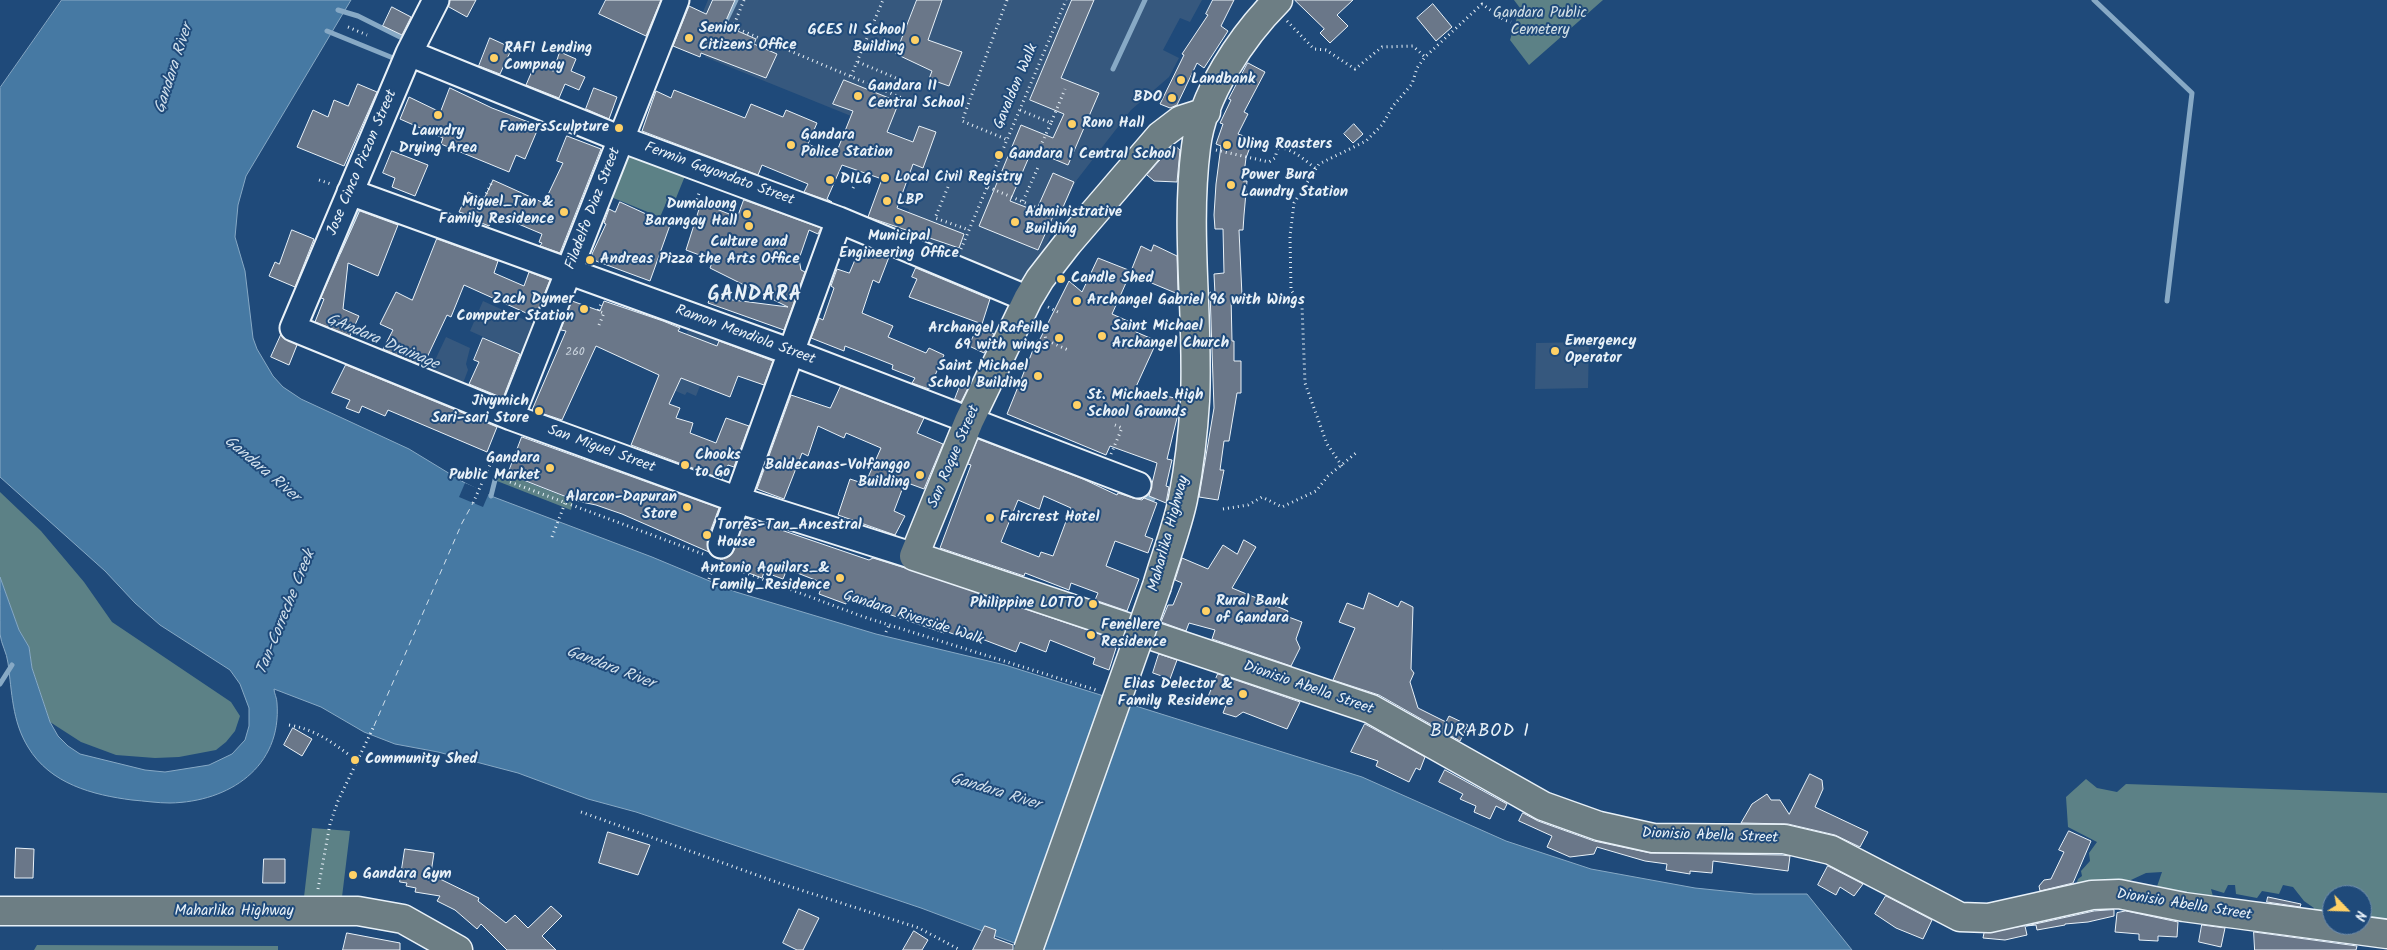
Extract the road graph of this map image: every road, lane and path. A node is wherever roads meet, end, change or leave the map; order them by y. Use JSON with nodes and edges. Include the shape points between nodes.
{"nodes":[{"id":1,"x":436,"y":0,"type":"edge"},
{"id":2,"x":676,"y":0,"type":"edge"},
{"id":3,"x":744,"y":0,"type":"edge"},
{"id":4,"x":883,"y":0,"type":"edge"},
{"id":5,"x":1007,"y":0,"type":"edge"},
{"id":6,"x":1066,"y":0,"type":"edge"},
{"id":7,"x":1269,"y":4,"type":"edge"},
{"id":8,"x":1511,"y":22,"type":"dead end"},
{"id":9,"x":348,"y":27,"type":"dead end"},
{"id":10,"x":367,"y":35,"type":"dead end"},
{"id":11,"x":409,"y":53,"type":"junction"},
{"id":12,"x":1425,"y":57,"type":"junction"},
{"id":13,"x":858,"y":62,"type":"junction"},
{"id":14,"x":851,"y":76,"type":"junction"},
{"id":15,"x":915,"y":86,"type":"dead end"},
{"id":16,"x":1065,"y":89,"type":"dead end"},
{"id":17,"x":902,"y":98,"type":"dead end"},
{"id":18,"x":1020,"y":110,"type":"junction"},
{"id":19,"x":1206,"y":112,"type":"junction"},
{"id":20,"x":1050,"y":123,"type":"junction"},
{"id":21,"x":621,"y":139,"type":"junction"},
{"id":22,"x":1008,"y":140,"type":"junction"},
{"id":23,"x":1196,"y":146,"type":"junction"},
{"id":24,"x":1040,"y":147,"type":"dead end"},
{"id":25,"x":1039,"y":165,"type":"dead end"},
{"id":26,"x":1316,"y":169,"type":"junction"},
{"id":27,"x":860,"y":171,"type":"dead end"},
{"id":28,"x":493,"y":180,"type":"dead end"},
{"id":29,"x":701,"y":186,"type":"dead end"},
{"id":30,"x":948,"y":187,"type":"dead end"},
{"id":31,"x":988,"y":187,"type":"junction"},
{"id":32,"x":853,"y":188,"type":"dead end"},
{"id":33,"x":350,"y":192,"type":"junction"},
{"id":34,"x":1023,"y":201,"type":"junction"},
{"id":35,"x":694,"y":209,"type":"dead end"},
{"id":36,"x":1054,"y":215,"type":"dead end"},
{"id":37,"x":839,"y":220,"type":"junction"},
{"id":38,"x":969,"y":230,"type":"junction"},
{"id":39,"x":466,"y":234,"type":"junction"},
{"id":40,"x":954,"y":266,"type":"junction"},
{"id":41,"x":569,"y":272,"type":"junction"},
{"id":42,"x":604,"y":297,"type":"dead end"},
{"id":43,"x":1028,"y":299,"type":"junction"},
{"id":44,"x":599,"y":325,"type":"dead end"},
{"id":45,"x":1044,"y":327,"type":"dead end"},
{"id":46,"x":293,"y":328,"type":"joint"},
{"id":47,"x":1068,"y":350,"type":"dead end"},
{"id":48,"x":791,"y":352,"type":"junction"},
{"id":49,"x":511,"y":417,"type":"junction"},
{"id":50,"x":968,"y":421,"type":"junction"},
{"id":51,"x":1115,"y":425,"type":"dead end"},
{"id":52,"x":1356,"y":453,"type":"dead end"},
{"id":53,"x":494,"y":456,"type":"dead end"},
{"id":54,"x":1342,"y":466,"type":"junction"},
{"id":55,"x":1104,"y":473,"type":"junction"},
{"id":56,"x":510,"y":482,"type":"dead end"},
{"id":57,"x":1138,"y":485,"type":"dead end"},
{"id":58,"x":567,"y":498,"type":"dead end"},
{"id":59,"x":738,"y":500,"type":"junction"},
{"id":60,"x":565,"y":502,"type":"junction"},
{"id":61,"x":473,"y":503,"type":"dead end"},
{"id":62,"x":1223,"y":509,"type":"dead end"},
{"id":63,"x":552,"y":537,"type":"dead end"},
{"id":64,"x":716,"y":555,"type":"junction"},
{"id":65,"x":914,"y":556,"type":"junction"},
{"id":66,"x":889,"y":624,"type":"junction"},
{"id":67,"x":886,"y":632,"type":"dead end"},
{"id":68,"x":1096,"y":690,"type":"dead end"},
{"id":69,"x":289,"y":725,"type":"dead end"},
{"id":70,"x":374,"y":726,"type":"dead end"},
{"id":71,"x":348,"y":754,"type":"dead end"},
{"id":72,"x":581,"y":812,"type":"dead end"},
{"id":73,"x":0,"y":911,"type":"edge"},
{"id":74,"x":315,"y":912,"type":"junction"},
{"id":75,"x":2387,"y":934,"type":"edge"},
{"id":76,"x":458,"y":950,"type":"edge"},
{"id":77,"x":960,"y":950,"type":"edge"},
{"id":78,"x":1028,"y":950,"type":"edge"}],
"edges":[{"from":1,"to":11,"type":"street","name":"Jose Cinco Piczon Street"},
{"from":2,"to":21,"type":"street","name":"Filadelfo Diaz Street"},
{"from":3,"to":14,"type":"path","via":[[733,27]]},
{"from":4,"to":13,"type":"path"},
{"from":5,"to":22,"type":"path","via":[[962,121]]},
{"from":6,"to":18,"type":"path","name":"Gavaldon Walk"},
{"from":7,"to":12,"type":"path","via":[[1314,49],[1326,50],[1355,69],[1382,47],[1413,46]]},
{"from":7,"to":19,"type":"main road","name":"Maharlika Highway","via":[[1228,64]]},
{"from":8,"to":12,"type":"path","via":[[1482,4]]},
{"from":9,"to":10,"type":"path"},
{"from":11,"to":21,"type":"street","name":"Fermin Gayondato Street"},
{"from":11,"to":33,"type":"street","name":"Jose Cinco Piczon Street"},
{"from":12,"to":26,"type":"path","via":[[1412,84],[1371,136],[1319,164]]},
{"from":13,"to":14,"type":"path"},
{"from":13,"to":15,"type":"path"},
{"from":14,"to":17,"type":"path"},
{"from":16,"to":20,"type":"path"},
{"from":18,"to":20,"type":"path"},
{"from":18,"to":22,"type":"path","name":"Gavaldon Walk"},
{"from":19,"to":23,"type":"main road","name":"Maharlika Highway"},
{"from":19,"to":43,"type":"main road","name":"San Roque Street","via":[[1181,120],[1160,136],[1068,243]]},
{"from":20,"to":24,"type":"path"},
{"from":21,"to":37,"type":"street","name":"Fermin Gayondato Street"},
{"from":21,"to":41,"type":"street","name":"Filadelfo Diaz Street"},
{"from":22,"to":31,"type":"path","name":"Gavaldon Walk"},
{"from":23,"to":26,"type":"path","via":[[1269,162],[1275,158],[1278,147],[1303,158]]},
{"from":23,"to":78,"type":"main road","name":"Maharlika Highway","bridge":true,"via":[[1191,221],[1196,354],[1190,456],[1182,501],[1157,586]]},
{"from":25,"to":34,"type":"path"},
{"from":26,"to":54,"type":"path","via":[[1294,203],[1290,236],[1291,290],[1302,306],[1305,383],[1327,444]]},
{"from":27,"to":32,"type":"path"},
{"from":28,"to":39,"type":"path"},
{"from":29,"to":35,"type":"path"},
{"from":30,"to":38,"type":"path","via":[[935,218]]},
{"from":31,"to":34,"type":"path"},
{"from":31,"to":38,"type":"path","name":"Gavaldon Walk"},
{"from":33,"to":39,"type":"street","name":"Ramon Mendiola Street"},
{"from":33,"to":46,"type":"street","name":"Jose Cinco Piczon Street"},
{"from":34,"to":36,"type":"path"},
{"from":37,"to":40,"type":"street","name":"Fermin Gayondato Street"},
{"from":37,"to":48,"type":"street"},
{"from":38,"to":40,"type":"path","name":"Gavaldon Walk"},
{"from":39,"to":41,"type":"street","name":"Ramon Mendiola Street"},
{"from":40,"to":43,"type":"street","name":"Fermin Gayondato Street"},
{"from":41,"to":48,"type":"street","name":"Ramon Mendiola Street"},
{"from":41,"to":49,"type":"street","name":"Filadelfo Diaz Street"},
{"from":42,"to":44,"type":"path","via":[[598,311],[604,313]]},
{"from":43,"to":50,"type":"main road","name":"San Roque Street"},
{"from":45,"to":47,"type":"path","via":[[1046,340]]},
{"from":46,"to":49,"type":"street","name":"San Miguel Street"},
{"from":48,"to":50,"type":"street","name":"Ramon Mendiola Street"},
{"from":48,"to":59,"type":"street"},
{"from":49,"to":59,"type":"street","name":"San Miguel Street"},
{"from":50,"to":55,"type":"street","name":"Ramon Mendiola Street"},
{"from":50,"to":65,"type":"main road","name":"San Roque Street"},
{"from":51,"to":55,"type":"path","via":[[1122,428]]},
{"from":52,"to":54,"type":"path"},
{"from":53,"to":61,"type":"path"},
{"from":54,"to":62,"type":"path","via":[[1316,491],[1282,507],[1262,497],[1248,505]]},
{"from":55,"to":57,"type":"street","name":"Ramon Mendiola Street"},
{"from":56,"to":60,"type":"path","name":"Gandara Riverside Walk"},
{"from":58,"to":60,"type":"path"},
{"from":59,"to":64,"type":"street"},
{"from":59,"to":65,"type":"street","name":"San Miguel Street"},
{"from":60,"to":63,"type":"path"},
{"from":60,"to":64,"type":"path","name":"Gandara Riverside Walk"},
{"from":64,"to":66,"type":"path","name":"Gandara Riverside Walk"},
{"from":65,"to":75,"type":"main road","name":"Dionisio Abella Street","via":[[1372,709],[1543,806],[1629,834],[1653,838],[1803,842],[1831,850],[1960,917],[1988,918],[2092,895],[2119,894],[2184,907]]},
{"from":66,"to":67,"type":"path"},
{"from":66,"to":68,"type":"path","name":"Gandara Riverside Walk"},
{"from":69,"to":71,"type":"path","via":[[303,727],[326,738]]},
{"from":70,"to":74,"type":"path","via":[[330,824]]},
{"from":72,"to":77,"type":"path","via":[[919,928]]},
{"from":73,"to":74,"type":"main road","name":"Maharlika Highway"},
{"from":74,"to":76,"type":"main road","name":"Maharlika Highway","via":[[358,911],[403,919]]}]}
